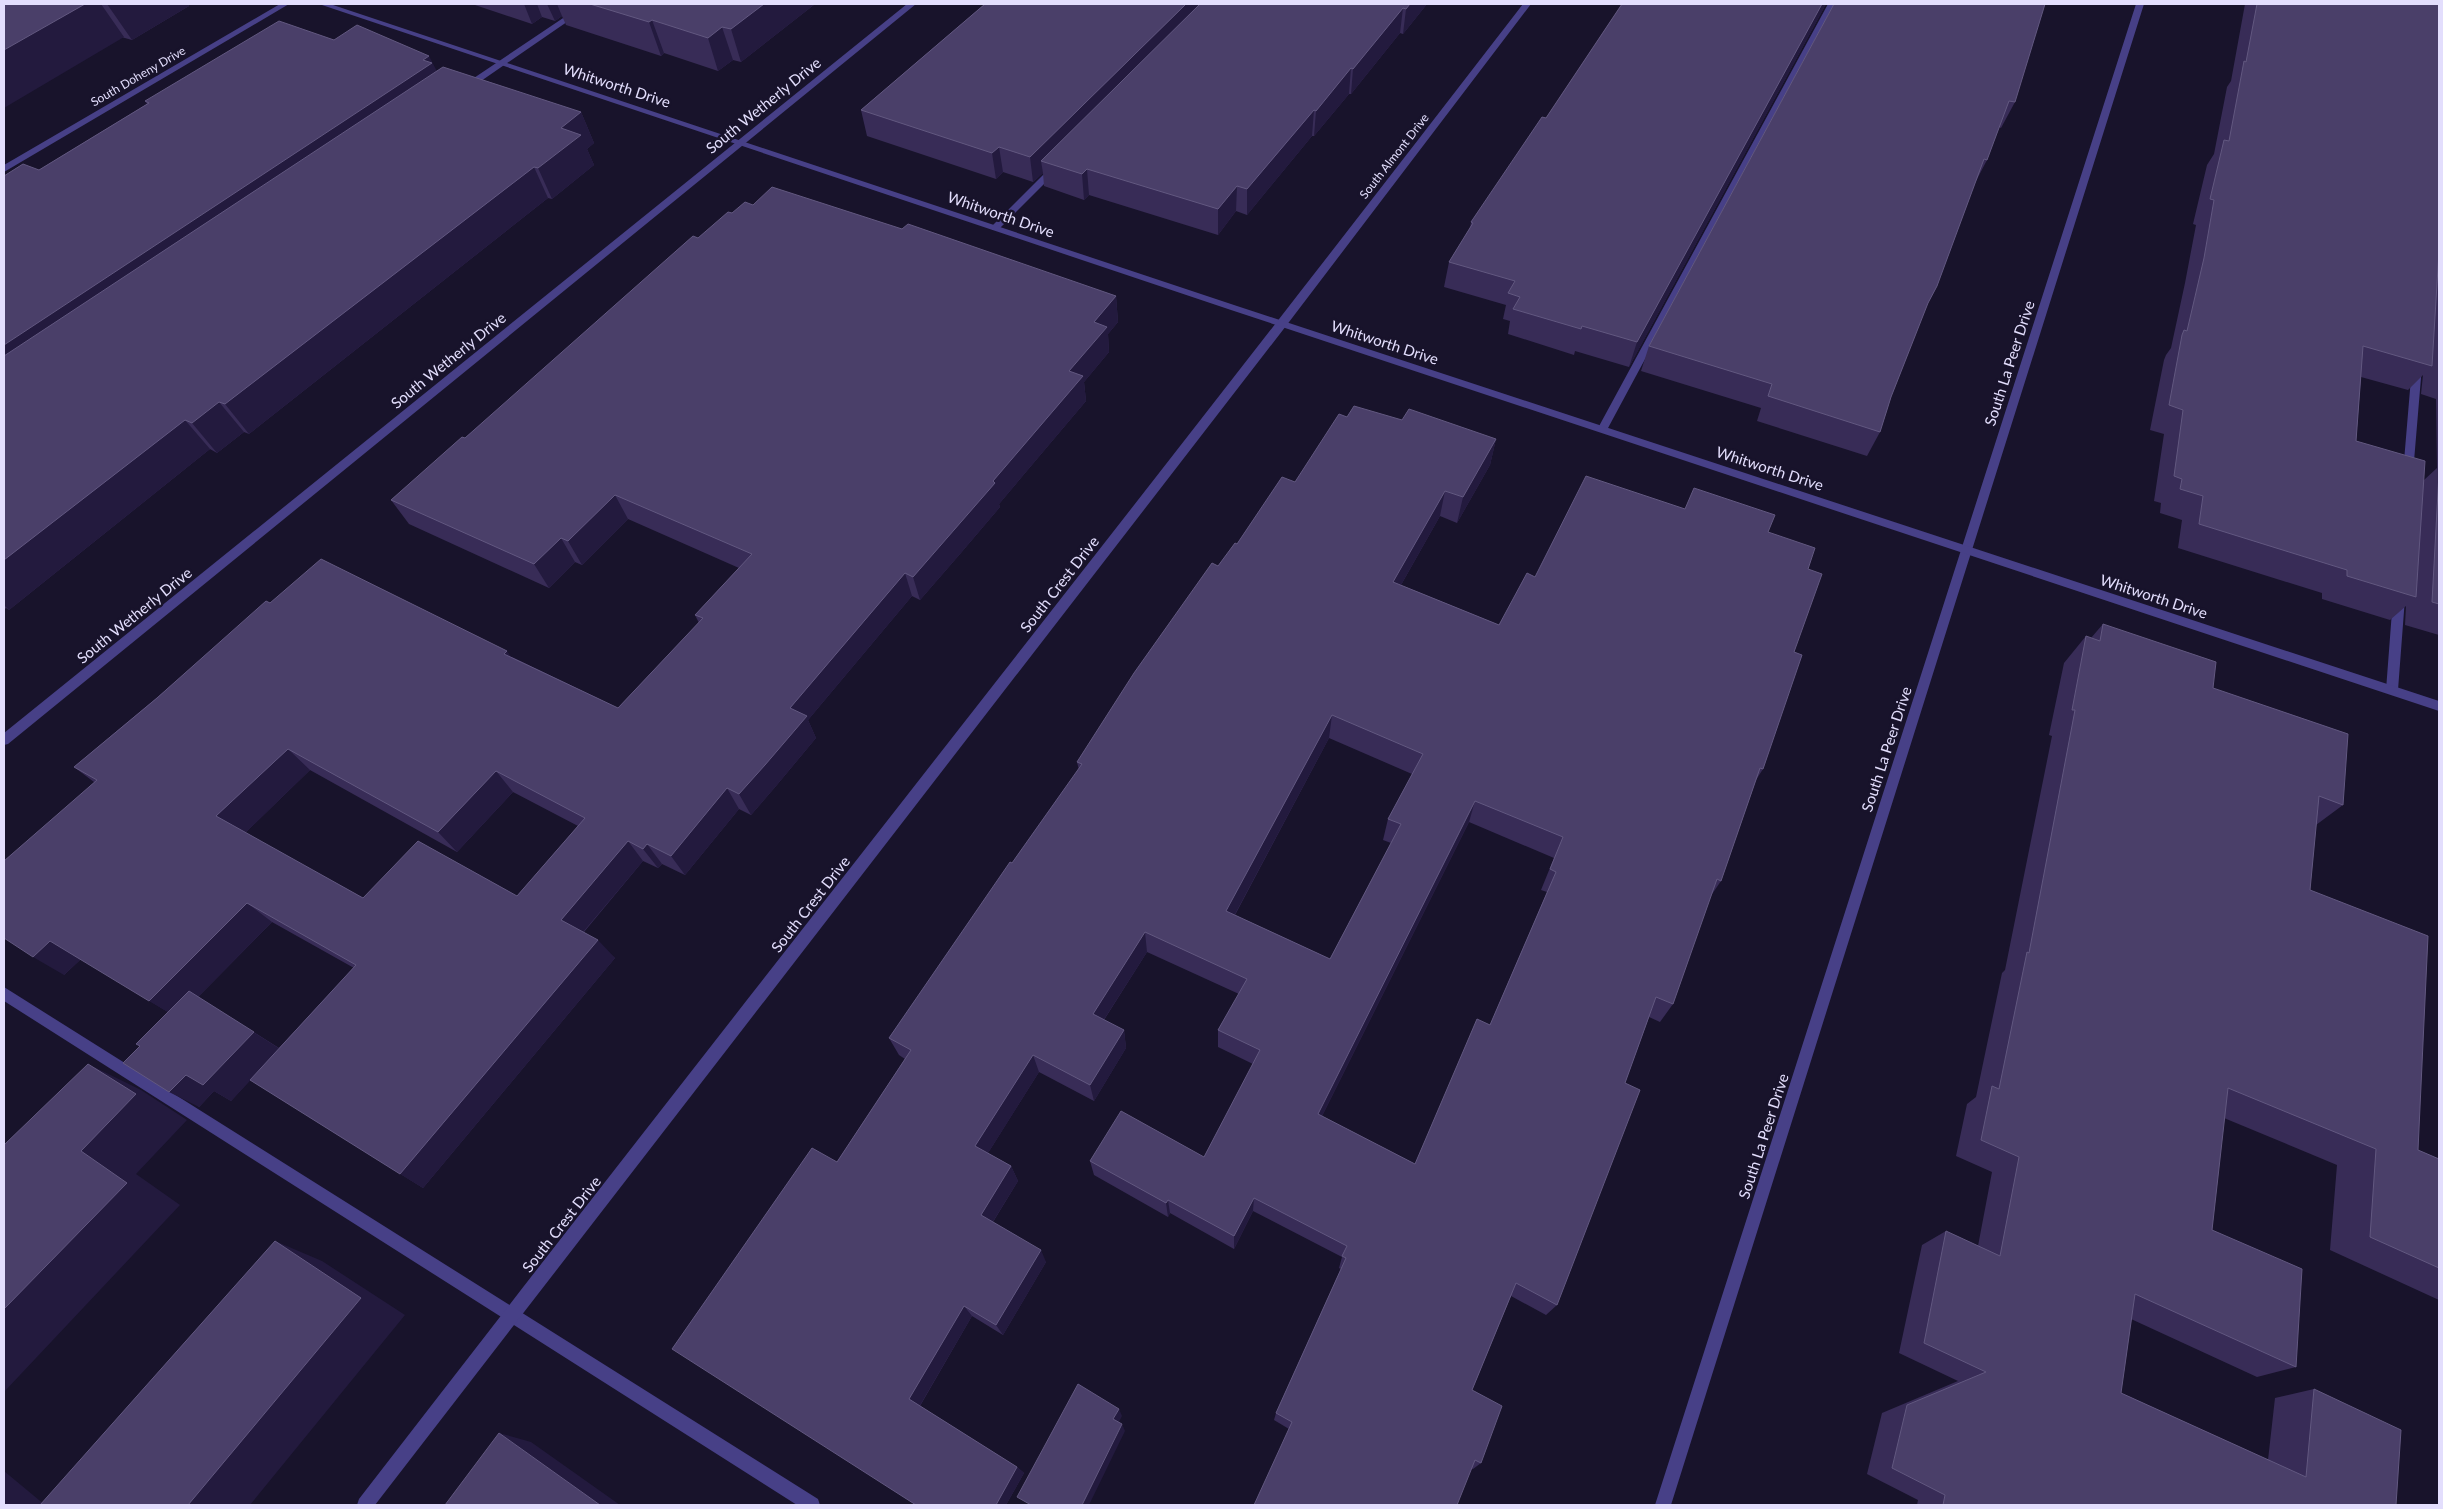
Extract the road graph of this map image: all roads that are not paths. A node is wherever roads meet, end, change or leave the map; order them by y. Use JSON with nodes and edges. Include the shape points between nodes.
{"nodes":[{"id":1,"x":285,"y":4,"type":"edge"},
{"id":2,"x":323,"y":4,"type":"edge"},
{"id":3,"x":589,"y":4,"type":"edge"},
{"id":4,"x":912,"y":4,"type":"edge"},
{"id":5,"x":1528,"y":4,"type":"edge"},
{"id":6,"x":1832,"y":4,"type":"edge"},
{"id":7,"x":2140,"y":4,"type":"edge"},
{"id":8,"x":501,"y":63,"type":"junction"},
{"id":9,"x":455,"y":94,"type":"edge"},
{"id":10,"x":741,"y":142,"type":"junction"},
{"id":11,"x":1062,"y":161,"type":"edge"},
{"id":12,"x":4,"y":169,"type":"edge"},
{"id":13,"x":994,"y":228,"type":"junction"},
{"id":14,"x":1282,"y":324,"type":"junction"},
{"id":15,"x":2418,"y":350,"type":"edge"},
{"id":16,"x":1603,"y":428,"type":"junction"},
{"id":17,"x":2408,"y":479,"type":"edge"},
{"id":18,"x":1966,"y":550,"type":"junction"},
{"id":19,"x":2400,"y":588,"type":"edge"},
{"id":20,"x":2392,"y":690,"type":"junction"},
{"id":21,"x":2439,"y":706,"type":"edge"},
{"id":22,"x":4,"y":740,"type":"edge"},
{"id":23,"x":4,"y":992,"type":"edge"},
{"id":24,"x":511,"y":1315,"type":"junction"},
{"id":25,"x":365,"y":1505,"type":"edge"},
{"id":26,"x":812,"y":1505,"type":"edge"},
{"id":27,"x":1663,"y":1505,"type":"edge"}],
"edges":[{"from":1,"to":12,"type":"street","name":"South Doheny Drive"},
{"from":2,"to":8,"type":"street","name":"Whitworth Drive"},
{"from":3,"to":8,"type":"street"},
{"from":4,"to":10,"type":"street","name":"South Wetherly Drive"},
{"from":5,"to":14,"type":"street","name":"South Almont Drive"},
{"from":6,"to":16,"type":"street"},
{"from":7,"to":18,"type":"street","name":"South La Peer Drive"},
{"from":8,"to":9,"type":"street"},
{"from":8,"to":10,"type":"street","name":"Whitworth Drive"},
{"from":10,"to":13,"type":"street","name":"Whitworth Drive"},
{"from":10,"to":22,"type":"street","name":"South Wetherly Drive"},
{"from":11,"to":13,"type":"street"},
{"from":13,"to":14,"type":"street","name":"Whitworth Drive"},
{"from":14,"to":16,"type":"street","name":"Whitworth Drive"},
{"from":14,"to":24,"type":"street","name":"South Crest Drive"},
{"from":15,"to":17,"type":"street"},
{"from":16,"to":18,"type":"street","name":"Whitworth Drive"},
{"from":18,"to":20,"type":"street","name":"Whitworth Drive"},
{"from":18,"to":27,"type":"street","name":"South La Peer Drive"},
{"from":19,"to":20,"type":"street"},
{"from":20,"to":21,"type":"street","name":"Whitworth Drive"},
{"from":23,"to":24,"type":"street"},
{"from":24,"to":25,"type":"street","name":"South Crest Drive"},
{"from":24,"to":26,"type":"street"}]}
